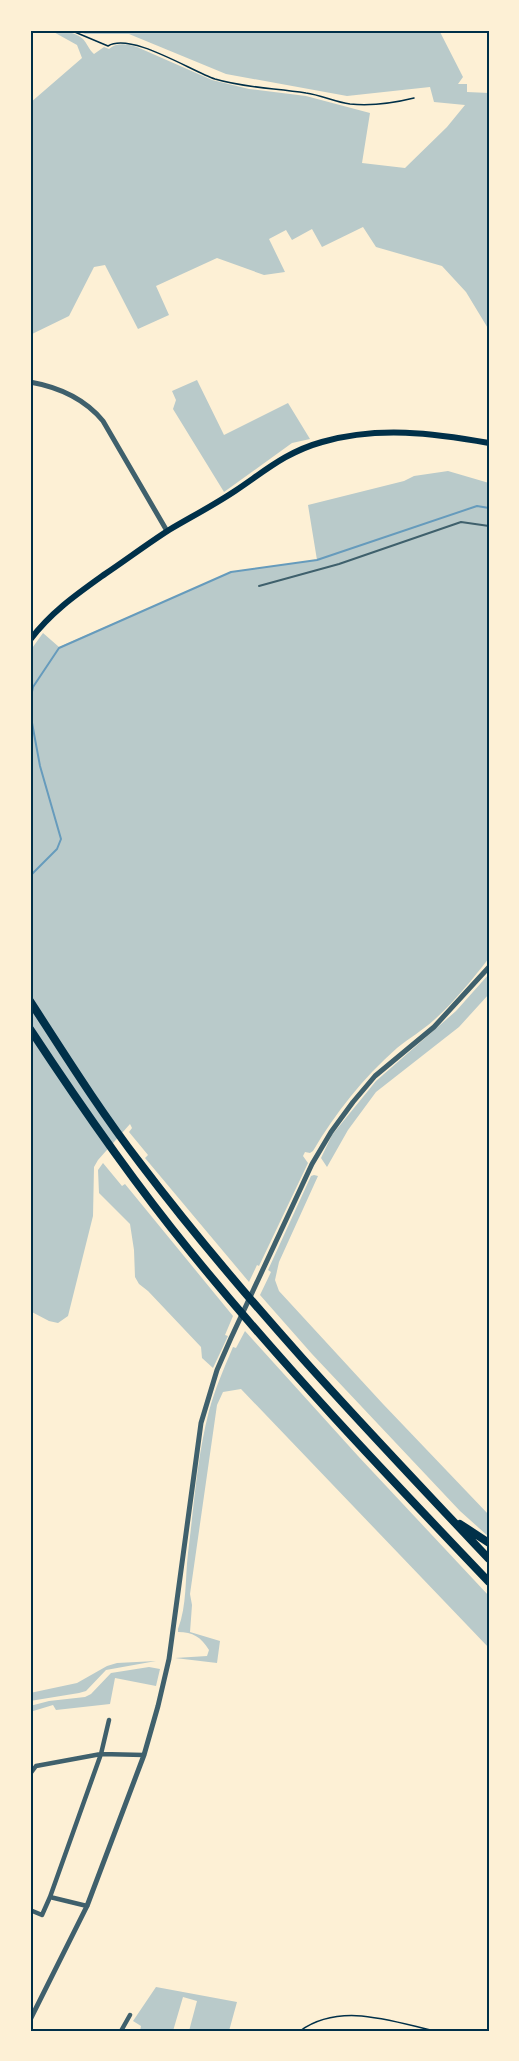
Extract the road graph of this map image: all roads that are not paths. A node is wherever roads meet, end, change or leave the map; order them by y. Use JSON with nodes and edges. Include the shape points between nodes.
{"nodes":[{"id":1,"x":30,"y":382,"type":"edge"},
{"id":2,"x":489,"y":443,"type":"edge"},
{"id":3,"x":489,"y":526,"type":"edge"},
{"id":4,"x":166,"y":531,"type":"junction"},
{"id":5,"x":259,"y":586,"type":"dead end"},
{"id":6,"x":30,"y":640,"type":"edge"},
{"id":7,"x":489,"y":967,"type":"edge"},
{"id":8,"x":30,"y":1001,"type":"edge"},
{"id":9,"x":30,"y":1029,"type":"edge"},
{"id":10,"x":448,"y":1516,"type":"junction"},
{"id":11,"x":489,"y":1543,"type":"edge"},
{"id":12,"x":489,"y":1559,"type":"edge"},
{"id":13,"x":489,"y":1582,"type":"edge"},
{"id":14,"x":110,"y":1720,"type":"dead end"},
{"id":15,"x":101,"y":1754,"type":"junction"},
{"id":16,"x":144,"y":1755,"type":"junction"},
{"id":17,"x":30,"y":1774,"type":"edge"},
{"id":18,"x":50,"y":1897,"type":"junction"},
{"id":19,"x":87,"y":1906,"type":"junction"},
{"id":20,"x":30,"y":1910,"type":"edge"},
{"id":21,"x":130,"y":2015,"type":"dead end"},
{"id":22,"x":30,"y":2020,"type":"edge"},
{"id":23,"x":121,"y":2031,"type":"edge"}],
"edges":[{"from":1,"to":4,"type":"street","via":[[53,387],[95,412]]},
{"from":2,"to":4,"type":"main road","via":[[420,432],[369,433],[324,441],[282,457],[235,491]]},
{"from":3,"to":5,"type":"lane","via":[[461,522],[339,564]]},
{"from":4,"to":6,"type":"main road","via":[[70,599]]},
{"from":7,"to":16,"type":"street","via":[[434,1027],[375,1076],[331,1132],[312,1164],[231,1338],[201,1423],[174,1629]]},
{"from":8,"to":10,"type":"highway","via":[[140,1162],[202,1241],[271,1324]]},
{"from":9,"to":13,"type":"highway","via":[[128,1172],[189,1250],[312,1394]]},
{"from":10,"to":11,"type":"highway"},
{"from":10,"to":12,"type":"highway"},
{"from":14,"to":15,"type":"street"},
{"from":15,"to":16,"type":"street"},
{"from":15,"to":17,"type":"street","via":[[36,1766]]},
{"from":15,"to":18,"type":"street"},
{"from":16,"to":19,"type":"street"},
{"from":18,"to":19,"type":"street"},
{"from":18,"to":20,"type":"street","via":[[42,1915]]},
{"from":19,"to":22,"type":"street"},
{"from":21,"to":23,"type":"street"}]}
